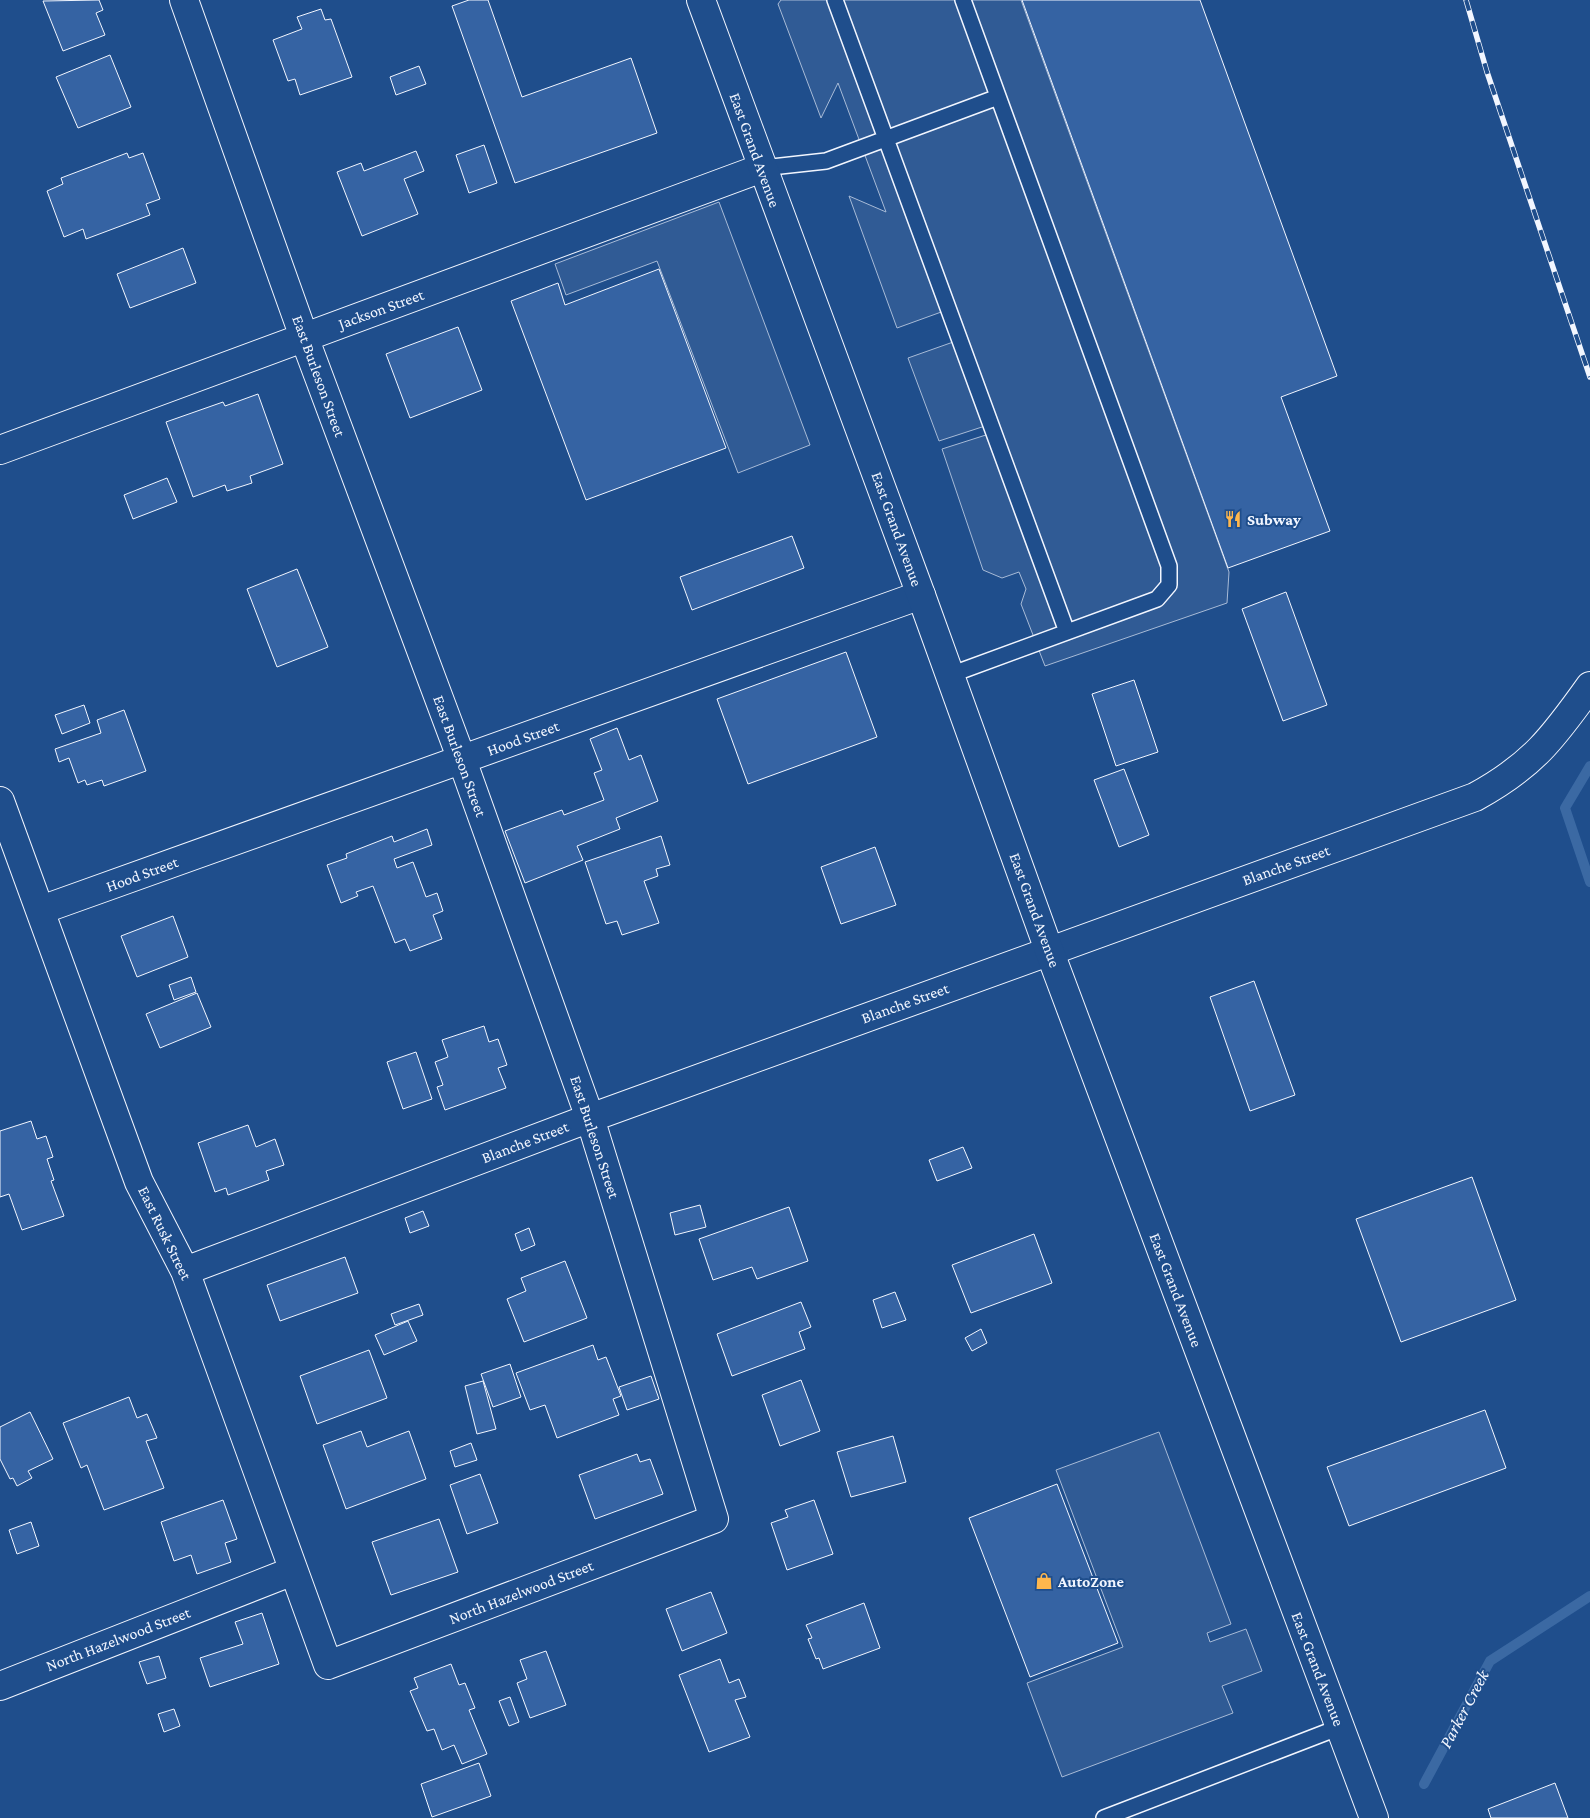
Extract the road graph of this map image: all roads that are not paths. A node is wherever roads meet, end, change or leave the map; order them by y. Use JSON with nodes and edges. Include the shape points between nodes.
{"nodes":[{"id":1,"x":184,"y":0,"type":"edge"},
{"id":2,"x":701,"y":0,"type":"edge"},
{"id":3,"x":835,"y":0,"type":"edge"},
{"id":4,"x":963,"y":0,"type":"edge"},
{"id":5,"x":998,"y":97,"type":"junction"},
{"id":6,"x":886,"y":139,"type":"junction"},
{"id":7,"x":762,"y":168,"type":"junction"},
{"id":8,"x":304,"y":337,"type":"junction"},
{"id":9,"x":0,"y":450,"type":"edge"},
{"id":10,"x":921,"y":595,"type":"junction"},
{"id":11,"x":1067,"y":632,"type":"junction"},
{"id":12,"x":950,"y":675,"type":"junction"},
{"id":13,"x":1590,"y":686,"type":"edge"},
{"id":14,"x":462,"y":760,"type":"junction"},
{"id":15,"x":0,"y":801,"type":"edge"},
{"id":16,"x":41,"y":910,"type":"junction"},
{"id":17,"x":1049,"y":950,"type":"junction"},
{"id":18,"x":590,"y":1118,"type":"junction"},
{"id":19,"x":185,"y":1271,"type":"junction"},
{"id":20,"x":714,"y":1518,"type":"joint"},
{"id":21,"x":293,"y":1571,"type":"junction"},
{"id":22,"x":328,"y":1666,"type":"joint"},
{"id":23,"x":0,"y":1686,"type":"edge"},
{"id":24,"x":1340,"y":1727,"type":"junction"},
{"id":25,"x":1104,"y":1818,"type":"edge"},
{"id":26,"x":1374,"y":1818,"type":"edge"}],
"edges":[{"from":1,"to":8,"type":"main road","name":"East Burleson Street"},
{"from":2,"to":7,"type":"main road","name":"East Grand Avenue"},
{"from":3,"to":6,"type":"lane"},
{"from":4,"to":5,"type":"lane"},
{"from":5,"to":6,"type":"lane"},
{"from":5,"to":11,"type":"lane","via":[[1169,566],[1169,585],[1157,599]]},
{"from":6,"to":7,"type":"lane","via":[[826,161]]},
{"from":6,"to":11,"type":"lane"},
{"from":7,"to":8,"type":"main road","name":"Jackson Street"},
{"from":7,"to":10,"type":"main road","name":"East Grand Avenue"},
{"from":8,"to":9,"type":"main road","name":"Jackson Street"},
{"from":8,"to":14,"type":"main road","name":"East Burleson Street"},
{"from":10,"to":12,"type":"main road","name":"East Grand Avenue"},
{"from":10,"to":14,"type":"main road","name":"Hood Street"},
{"from":11,"to":12,"type":"lane"},
{"from":12,"to":17,"type":"main road","name":"East Grand Avenue"},
{"from":13,"to":17,"type":"main road","name":"Blanche Street","via":[[1554,737],[1504,781],[1475,797]]},
{"from":14,"to":16,"type":"main road","name":"Hood Street"},
{"from":14,"to":18,"type":"main road","name":"East Burleson Street"},
{"from":15,"to":16,"type":"main road","name":"East Rusk Street"},
{"from":16,"to":19,"type":"main road","name":"East Rusk Street","via":[[139,1182]]},
{"from":17,"to":18,"type":"main road","name":"Blanche Street"},
{"from":17,"to":24,"type":"main road","name":"East Grand Avenue"},
{"from":18,"to":19,"type":"main road","name":"Blanche Street"},
{"from":18,"to":20,"type":"main road","name":"East Burleson Street"},
{"from":19,"to":21,"type":"main road","name":"East Rusk Street"},
{"from":20,"to":22,"type":"main road","name":"North Hazelwood Street"},
{"from":21,"to":22,"type":"main road","name":"East Rusk Street"},
{"from":21,"to":23,"type":"main road","name":"North Hazelwood Street"},
{"from":24,"to":25,"type":"lane"},
{"from":24,"to":26,"type":"main road","name":"East Grand Avenue"}]}
